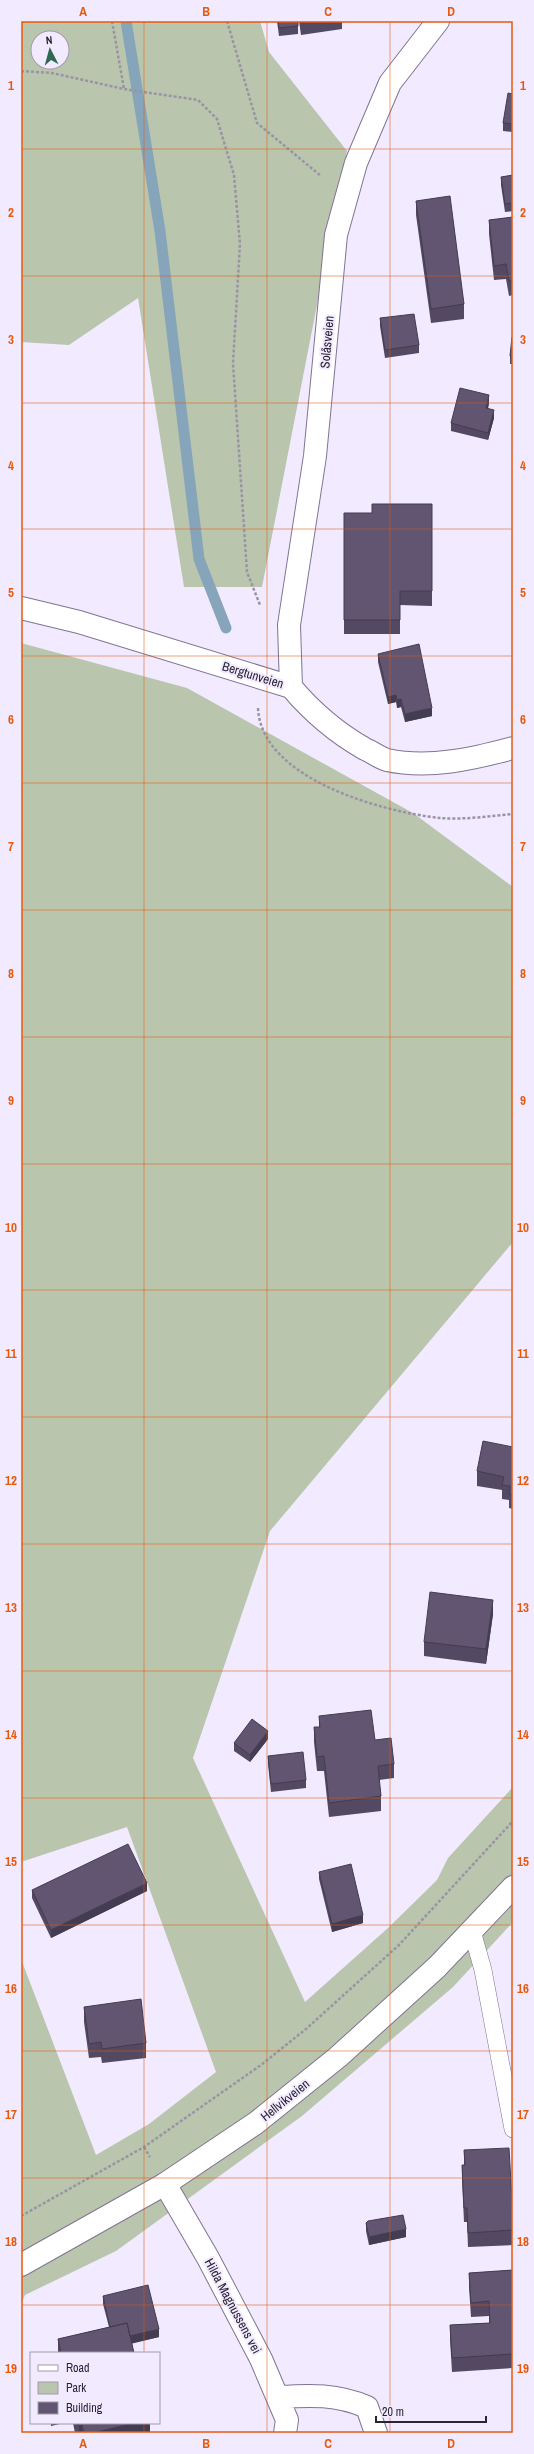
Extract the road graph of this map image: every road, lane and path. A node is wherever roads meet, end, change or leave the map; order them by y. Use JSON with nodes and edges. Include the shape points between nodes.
{"nodes":[{"id":1,"x":112,"y":21,"type":"edge"},
{"id":2,"x":227,"y":21,"type":"edge"},
{"id":3,"x":438,"y":21,"type":"edge"},
{"id":4,"x":21,"y":71,"type":"edge"},
{"id":5,"x":124,"y":89,"type":"junction"},
{"id":6,"x":347,"y":198,"type":"junction"},
{"id":7,"x":21,"y":608,"type":"edge"},
{"id":8,"x":289,"y":625,"type":"junction"},
{"id":9,"x":291,"y":687,"type":"junction"},
{"id":10,"x":513,"y":748,"type":"edge"},
{"id":11,"x":513,"y":1821,"type":"edge"},
{"id":12,"x":513,"y":1887,"type":"edge"},
{"id":13,"x":472,"y":1931,"type":"junction"},
{"id":14,"x":513,"y":2128,"type":"edge"},
{"id":15,"x":165,"y":2184,"type":"junction"},
{"id":16,"x":21,"y":2216,"type":"edge"},
{"id":17,"x":21,"y":2265,"type":"edge"},
{"id":18,"x":279,"y":2397,"type":"junction"},
{"id":19,"x":285,"y":2433,"type":"edge"},
{"id":20,"x":376,"y":2433,"type":"edge"}],
"edges":[{"from":1,"to":5,"type":"path"},
{"from":2,"to":6,"type":"path","via":[[257,123]]},
{"from":3,"to":6,"type":"street","name":"Solåsveien","via":[[390,83],[356,163]]},
{"from":4,"to":5,"type":"path","via":[[52,74]]},
{"from":5,"to":8,"type":"path","via":[[198,100],[217,119],[234,175],[240,244],[233,363],[247,572],[261,610]]},
{"from":6,"to":8,"type":"street","name":"Solåsveien","via":[[336,235],[315,456]]},
{"from":7,"to":9,"type":"street","name":"Bergtunveien","via":[[79,622]]},
{"from":8,"to":9,"type":"street","name":"Solåsveien"},
{"from":9,"to":10,"type":"street","name":"Bergtunveien","via":[[312,712],[342,736],[385,759],[420,764],[454,762]]},
{"from":11,"to":16,"type":"path","via":[[399,1945],[300,2034],[261,2065],[144,2147]]},
{"from":12,"to":13,"type":"street","name":"Hellvikveien"},
{"from":13,"to":14,"type":"lane","via":[[483,1970]]},
{"from":13,"to":15,"type":"street","name":"Hellvikveien","via":[[338,2057],[256,2123]]},
{"from":15,"to":17,"type":"street","name":"Hellvikveien"},
{"from":15,"to":18,"type":"street","name":"Hilda Magnussens vei","via":[[208,2258]]},
{"from":18,"to":19,"type":"street","name":"Hilda Magnussens vei","via":[[287,2420]]},
{"from":18,"to":20,"type":"street","via":[[326,2395],[351,2400],[366,2407]]}]}
